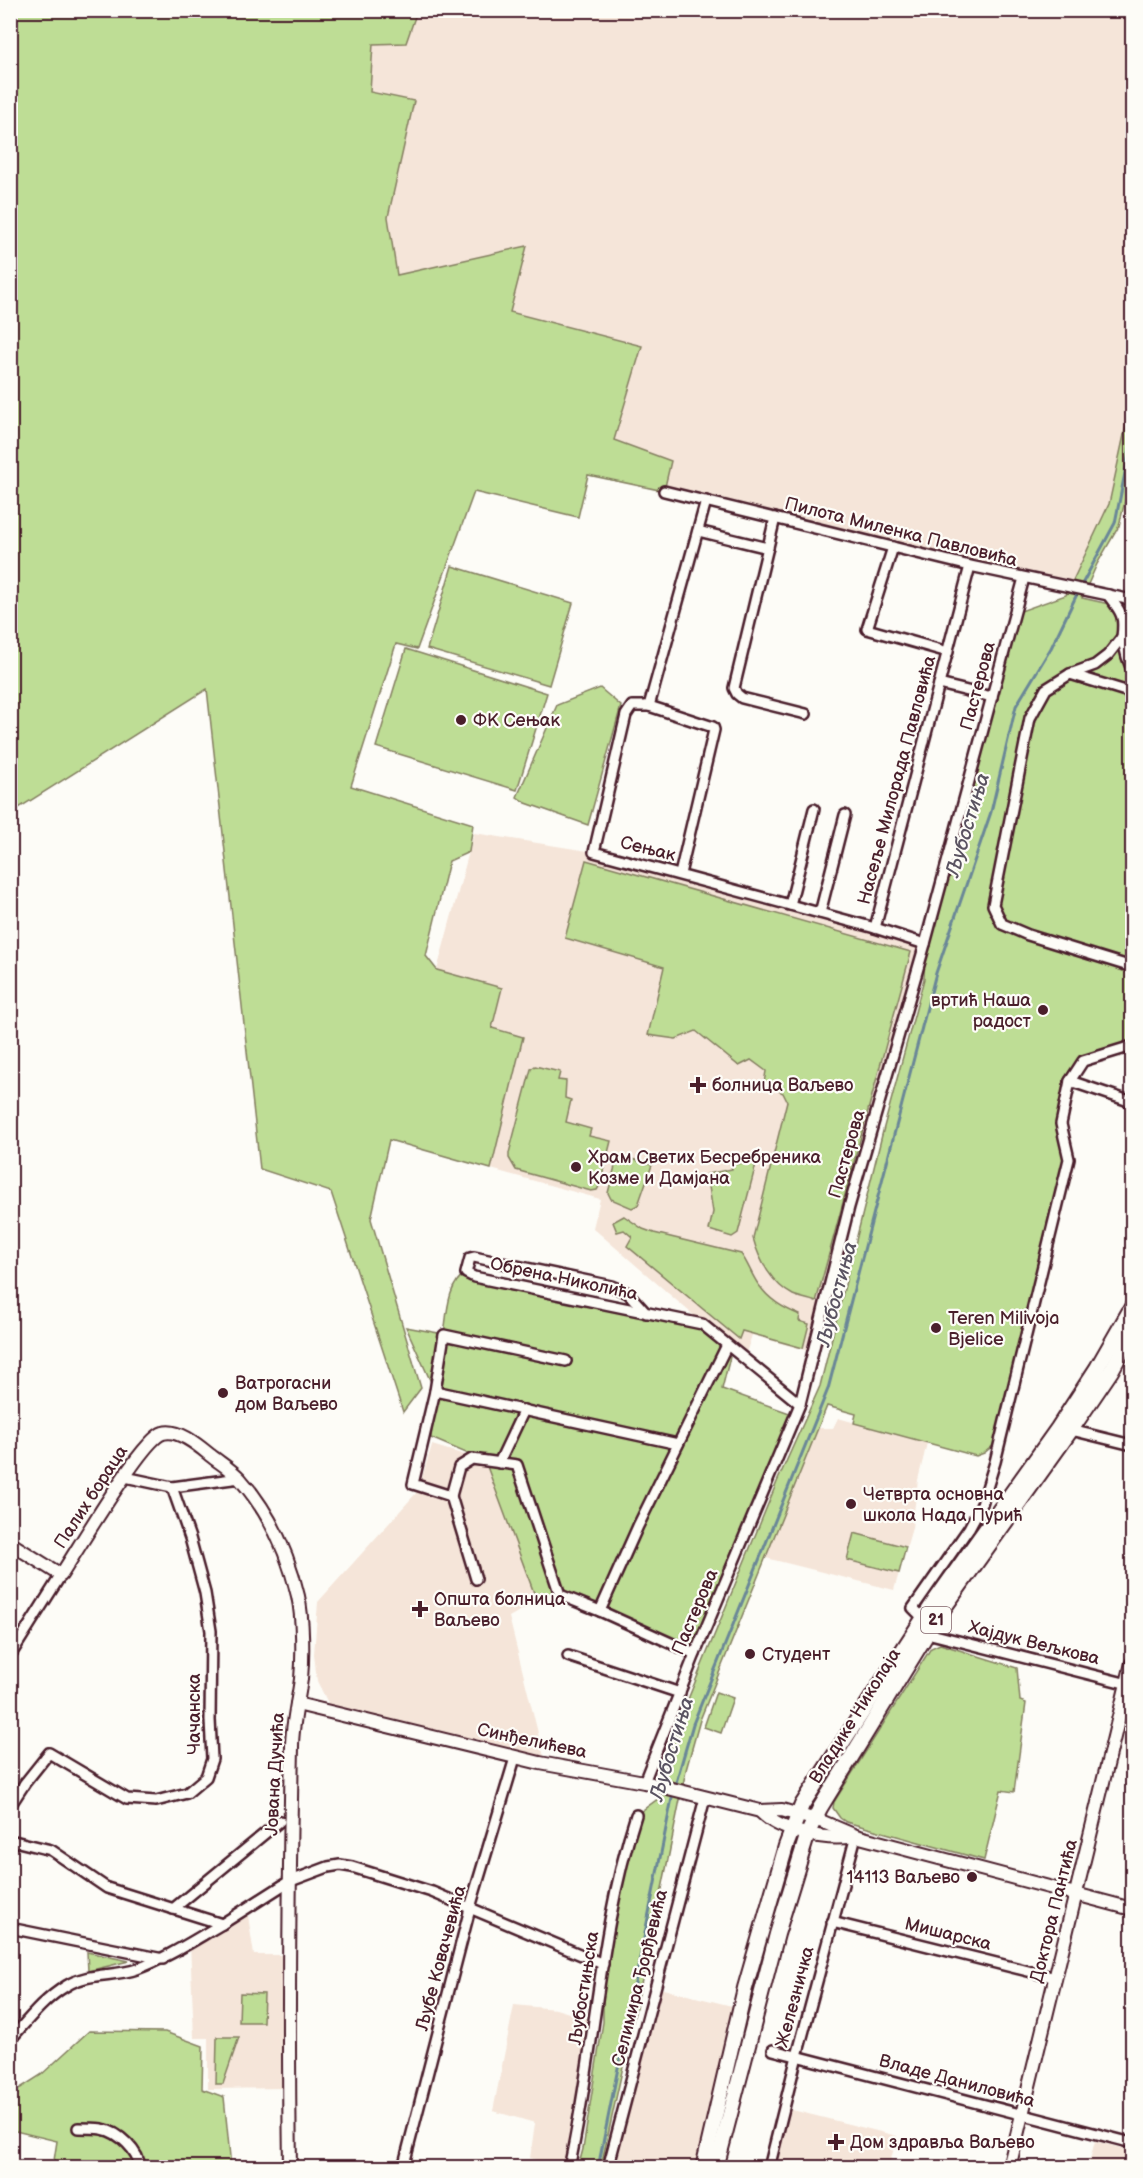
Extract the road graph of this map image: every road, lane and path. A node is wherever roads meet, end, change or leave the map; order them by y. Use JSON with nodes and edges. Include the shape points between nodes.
{"nodes":[{"id":1,"x":664,"y":491,"type":"dead end"},
{"id":2,"x":706,"y":501,"type":"junction"},
{"id":3,"x":775,"y":518,"type":"junction"},
{"id":4,"x":698,"y":531,"type":"junction"},
{"id":5,"x":893,"y":547,"type":"junction"},
{"id":6,"x":768,"y":548,"type":"junction"},
{"id":7,"x":970,"y":566,"type":"junction"},
{"id":8,"x":1024,"y":578,"type":"junction"},
{"id":9,"x":1108,"y":595,"type":"junction"},
{"id":10,"x":1132,"y":600,"type":"edge"},
{"id":11,"x":1132,"y":620,"type":"edge"},
{"id":12,"x":1122,"y":637,"type":"junction"},
{"id":13,"x":948,"y":652,"type":"junction"},
{"id":14,"x":1132,"y":670,"type":"edge"},
{"id":15,"x":1070,"y":674,"type":"junction"},
{"id":16,"x":939,"y":684,"type":"junction"},
{"id":17,"x":1132,"y":693,"type":"edge"},
{"id":18,"x":992,"y":697,"type":"junction"},
{"id":19,"x":649,"y":706,"type":"junction"},
{"id":20,"x":806,"y":714,"type":"dead end"},
{"id":21,"x":814,"y":809,"type":"dead end"},
{"id":22,"x":845,"y":815,"type":"dead end"},
{"id":23,"x":680,"y":874,"type":"junction"},
{"id":24,"x":790,"y":904,"type":"junction"},
{"id":25,"x":820,"y":913,"type":"junction"},
{"id":26,"x":875,"y":928,"type":"junction"},
{"id":27,"x":925,"y":944,"type":"junction"},
{"id":28,"x":1132,"y":967,"type":"edge"},
{"id":29,"x":1132,"y":1046,"type":"edge"},
{"id":30,"x":1070,"y":1081,"type":"junction"},
{"id":31,"x":1132,"y":1102,"type":"edge"},
{"id":32,"x":1132,"y":1306,"type":"edge"},
{"id":33,"x":646,"y":1313,"type":"junction"},
{"id":34,"x":1132,"y":1333,"type":"edge"},
{"id":35,"x":727,"y":1345,"type":"junction"},
{"id":36,"x":566,"y":1361,"type":"dead end"},
{"id":37,"x":435,"y":1391,"type":"junction"},
{"id":38,"x":800,"y":1404,"type":"junction"},
{"id":39,"x":524,"y":1410,"type":"junction"},
{"id":40,"x":1071,"y":1430,"type":"junction"},
{"id":41,"x":175,"y":1433,"type":"joint"},
{"id":42,"x":678,"y":1444,"type":"junction"},
{"id":43,"x":1132,"y":1445,"type":"edge"},
{"id":44,"x":499,"y":1462,"type":"junction"},
{"id":45,"x":124,"y":1477,"type":"junction"},
{"id":46,"x":240,"y":1478,"type":"junction"},
{"id":47,"x":171,"y":1487,"type":"junction"},
{"id":48,"x":451,"y":1496,"type":"junction"},
{"id":49,"x":10,"y":1543,"type":"edge"},
{"id":50,"x":61,"y":1575,"type":"junction"},
{"id":51,"x":476,"y":1579,"type":"dead end"},
{"id":52,"x":600,"y":1611,"type":"junction"},
{"id":53,"x":923,"y":1618,"type":"junction"},
{"id":54,"x":927,"y":1633,"type":"junction"},
{"id":55,"x":695,"y":1654,"type":"junction"},
{"id":56,"x":10,"y":1656,"type":"edge"},
{"id":57,"x":568,"y":1656,"type":"dead end"},
{"id":58,"x":1132,"y":1663,"type":"edge"},
{"id":59,"x":1130,"y":1685,"type":"edge"},
{"id":60,"x":680,"y":1693,"type":"junction"},
{"id":61,"x":297,"y":1704,"type":"junction"},
{"id":62,"x":515,"y":1758,"type":"junction"},
{"id":63,"x":644,"y":1782,"type":"junction"},
{"id":64,"x":705,"y":1798,"type":"junction"},
{"id":65,"x":10,"y":1806,"type":"edge"},
{"id":66,"x":760,"y":1811,"type":"junction"},
{"id":67,"x":798,"y":1814,"type":"junction"},
{"id":68,"x":636,"y":1815,"type":"dead end"},
{"id":69,"x":814,"y":1819,"type":"junction"},
{"id":70,"x":280,"y":1821,"type":"dead end"},
{"id":71,"x":791,"y":1829,"type":"junction"},
{"id":72,"x":808,"y":1833,"type":"junction"},
{"id":73,"x":856,"y":1836,"type":"junction"},
{"id":74,"x":10,"y":1840,"type":"edge"},
{"id":75,"x":288,"y":1882,"type":"junction"},
{"id":76,"x":1077,"y":1895,"type":"junction"},
{"id":77,"x":173,"y":1909,"type":"junction"},
{"id":78,"x":471,"y":1909,"type":"junction"},
{"id":79,"x":1132,"y":1909,"type":"edge"},
{"id":80,"x":832,"y":1922,"type":"junction"},
{"id":81,"x":222,"y":1924,"type":"junction"},
{"id":82,"x":10,"y":1928,"type":"edge"},
{"id":83,"x":163,"y":1959,"type":"junction"},
{"id":84,"x":603,"y":1964,"type":"junction"},
{"id":85,"x":1056,"y":1978,"type":"junction"},
{"id":86,"x":10,"y":2040,"type":"edge"},
{"id":87,"x":773,"y":2049,"type":"dead end"},
{"id":88,"x":797,"y":2056,"type":"junction"},
{"id":89,"x":1022,"y":2115,"type":"junction"},
{"id":90,"x":78,"y":2128,"type":"dead end"},
{"id":91,"x":1132,"y":2143,"type":"edge"},
{"id":92,"x":140,"y":2168,"type":"edge"},
{"id":93,"x":290,"y":2168,"type":"edge"},
{"id":94,"x":402,"y":2168,"type":"edge"},
{"id":95,"x":569,"y":2168,"type":"edge"},
{"id":96,"x":608,"y":2168,"type":"edge"},
{"id":97,"x":703,"y":2168,"type":"edge"},
{"id":98,"x":716,"y":2168,"type":"edge"},
{"id":99,"x":770,"y":2168,"type":"edge"},
{"id":100,"x":1009,"y":2168,"type":"edge"}],
"edges":[{"from":1,"to":2,"type":"street","name":"Пилота Миленка Павловића"},
{"from":2,"to":3,"type":"street","name":"Пилота Миленка Павловића"},
{"from":2,"to":4,"type":"street"},
{"from":3,"to":5,"type":"street","name":"Пилота Миленка Павловића"},
{"from":3,"to":6,"type":"street"},
{"from":4,"to":6,"type":"street"},
{"from":4,"to":19,"type":"street"},
{"from":5,"to":7,"type":"street","name":"Пилота Миленка Павловића"},
{"from":5,"to":13,"type":"street","via":[[867,629]]},
{"from":6,"to":20,"type":"street","via":[[734,688],[742,698]]},
{"from":7,"to":8,"type":"street","name":"Пилота Миленка Павловића"},
{"from":7,"to":13,"type":"street","name":"Насеље Милорада Павловића"},
{"from":8,"to":9,"type":"street","name":"Пилота Миленка Павловића"},
{"from":8,"to":18,"type":"street","name":"Пастерова"},
{"from":9,"to":10,"type":"street","name":"Пилота Миленка Павловића"},
{"from":9,"to":12,"type":"street","via":[[1124,621]]},
{"from":11,"to":12,"type":"street"},
{"from":12,"to":14,"type":"street"},
{"from":12,"to":15,"type":"street","via":[[1095,665]]},
{"from":13,"to":16,"type":"street","name":"Насеље Милорада Павловића"},
{"from":15,"to":17,"type":"street"},
{"from":15,"to":28,"type":"street","via":[[1046,688],[1030,718],[993,905],[1002,924]]},
{"from":16,"to":18,"type":"street"},
{"from":16,"to":26,"type":"street","name":"Насеље Милорада Павловића"},
{"from":18,"to":27,"type":"street","name":"Пастерова"},
{"from":19,"to":23,"type":"street","name":"Сењак","via":[[708,724],[714,730]]},
{"from":19,"to":23,"type":"street","name":"Сењак","via":[[632,706],[626,715],[594,852]]},
{"from":21,"to":24,"type":"street"},
{"from":22,"to":25,"type":"street"},
{"from":23,"to":24,"type":"street","name":"Насеље Милорада Павловића"},
{"from":24,"to":25,"type":"street","name":"Насеље Милорада Павловића"},
{"from":25,"to":26,"type":"street","name":"Насеље Милорада Павловића"},
{"from":26,"to":27,"type":"street"},
{"from":27,"to":38,"type":"street","name":"Пастерова","via":[[849,1207]]},
{"from":29,"to":30,"type":"street","via":[[1083,1061]]},
{"from":30,"to":31,"type":"street"},
{"from":30,"to":53,"type":"street","via":[[1061,1124],[1069,1159],[1014,1390],[982,1504],[913,1608]]},
{"from":32,"to":53,"type":"main road","name":"Владике Николаја","number":"21","via":[[1058,1428]]},
{"from":33,"to":33,"type":"street","name":"Обрена Николића","via":[[468,1275],[467,1262],[474,1257],[612,1286],[628,1293]]},
{"from":33,"to":35,"type":"street","name":"Обрена Николића","via":[[702,1324]]},
{"from":34,"to":40,"type":"main road","name":"Владике Николаја","number":"21"},
{"from":35,"to":38,"type":"street","name":"Обрена Николића"},
{"from":35,"to":42,"type":"street"},
{"from":36,"to":37,"type":"street","via":[[444,1335]]},
{"from":37,"to":39,"type":"street"},
{"from":37,"to":48,"type":"street","via":[[413,1484]]},
{"from":38,"to":55,"type":"street","name":"Пастерова"},
{"from":39,"to":42,"type":"street"},
{"from":39,"to":44,"type":"street"},
{"from":40,"to":43,"type":"street"},
{"from":40,"to":54,"type":"main road","name":"Владике Николаја","number":"21"},
{"from":41,"to":45,"type":"street","name":"Палих бораца","via":[[163,1432],[150,1440]]},
{"from":41,"to":46,"type":"street","name":"Јована Дучића"},
{"from":42,"to":52,"type":"street"},
{"from":44,"to":48,"type":"street","via":[[471,1459],[459,1467]]},
{"from":44,"to":52,"type":"street","via":[[517,1465],[560,1595]]},
{"from":45,"to":47,"type":"street"},
{"from":45,"to":50,"type":"street","name":"Палих бораца"},
{"from":46,"to":47,"type":"street"},
{"from":46,"to":61,"type":"street","name":"Јована Дучића","via":[[280,1537],[298,1598],[302,1660]]},
{"from":47,"to":65,"type":"street","name":"Чачанска","via":[[190,1538],[211,1631],[212,1759],[206,1778],[177,1796],[156,1801],[128,1799],[49,1753]]},
{"from":48,"to":51,"type":"street"},
{"from":49,"to":50,"type":"street","name":"Палих бораца"},
{"from":50,"to":56,"type":"street"},
{"from":52,"to":55,"type":"street"},
{"from":53,"to":67,"type":"main road","name":"Владике Николаја","number":"21"},
{"from":54,"to":59,"type":"street","name":"Хајдук Вељкова"},
{"from":54,"to":69,"type":"main road","name":"Владике Николаја","number":"21"},
{"from":55,"to":60,"type":"street","name":"Пастерова"},
{"from":57,"to":60,"type":"street"},
{"from":58,"to":59,"type":"street","name":"Доктора Пантића"},
{"from":59,"to":76,"type":"street","name":"Доктора Пантића"},
{"from":60,"to":63,"type":"street","name":"Пастерова"},
{"from":61,"to":62,"type":"street","name":"Синђелићева"},
{"from":61,"to":75,"type":"street","name":"Јована Дучића","via":[[292,1727]]},
{"from":62,"to":63,"type":"street","name":"Синђелићева"},
{"from":62,"to":78,"type":"street","name":"Љубе Ковачевића"},
{"from":63,"to":64,"type":"street","name":"Синђелићева"},
{"from":64,"to":66,"type":"street","name":"Синђелићева"},
{"from":64,"to":96,"type":"street","name":"Селимира Ђорђевића"},
{"from":66,"to":67,"type":"street","name":"Синђелићева"},
{"from":66,"to":71,"type":"street","name":"Синђелићева","via":[[769,1820]]},
{"from":67,"to":69,"type":"street","name":"Синђелићева"},
{"from":67,"to":71,"type":"main road","name":"Владике Николаја","number":"21"},
{"from":68,"to":84,"type":"street","name":"Љубостињска","via":[[620,1869]]},
{"from":69,"to":72,"type":"main road","name":"Владике Николаја","number":"21"},
{"from":69,"to":73,"type":"street","name":"Синђелићева"},
{"from":70,"to":77,"type":"street"},
{"from":71,"to":72,"type":"street","name":"Синђелићева"},
{"from":71,"to":97,"type":"main road","number":"21","via":[[731,2040]]},
{"from":72,"to":73,"type":"street","name":"Синђелићева","via":[[826,1838]]},
{"from":72,"to":98,"type":"main road","name":"Владике Николаја","number":"21"},
{"from":73,"to":76,"type":"street","name":"Синђелићева"},
{"from":73,"to":80,"type":"street","name":"Железничка"},
{"from":74,"to":77,"type":"street","via":[[51,1850],[107,1888]]},
{"from":75,"to":78,"type":"street","via":[[328,1867],[352,1867],[432,1892]]},
{"from":75,"to":81,"type":"street"},
{"from":75,"to":93,"type":"street","name":"Јована Дучића"},
{"from":76,"to":79,"type":"street","name":"Синђелићева"},
{"from":76,"to":85,"type":"street","name":"Доктора Пантића"},
{"from":77,"to":81,"type":"street"},
{"from":78,"to":84,"type":"street"},
{"from":78,"to":94,"type":"street","name":"Љубе Ковачевића"},
{"from":80,"to":85,"type":"street","name":"Мишарска"},
{"from":80,"to":88,"type":"street","name":"Железничка"},
{"from":81,"to":83,"type":"street"},
{"from":82,"to":83,"type":"street"},
{"from":83,"to":86,"type":"street","via":[[134,1970],[85,1977],[66,1986]]},
{"from":84,"to":95,"type":"street","name":"Љубостињска","via":[[582,2112]]},
{"from":85,"to":89,"type":"street","name":"Доктора Пантића"},
{"from":87,"to":88,"type":"street","name":"Владе Даниловића"},
{"from":88,"to":89,"type":"street","name":"Владе Даниловића"},
{"from":88,"to":99,"type":"street","name":"Железничка"},
{"from":89,"to":91,"type":"street","name":"Владе Даниловића"},
{"from":89,"to":100,"type":"street","name":"Доктора Пантића"},
{"from":90,"to":92,"type":"street","via":[[105,2129],[127,2143],[136,2151]]}]}
